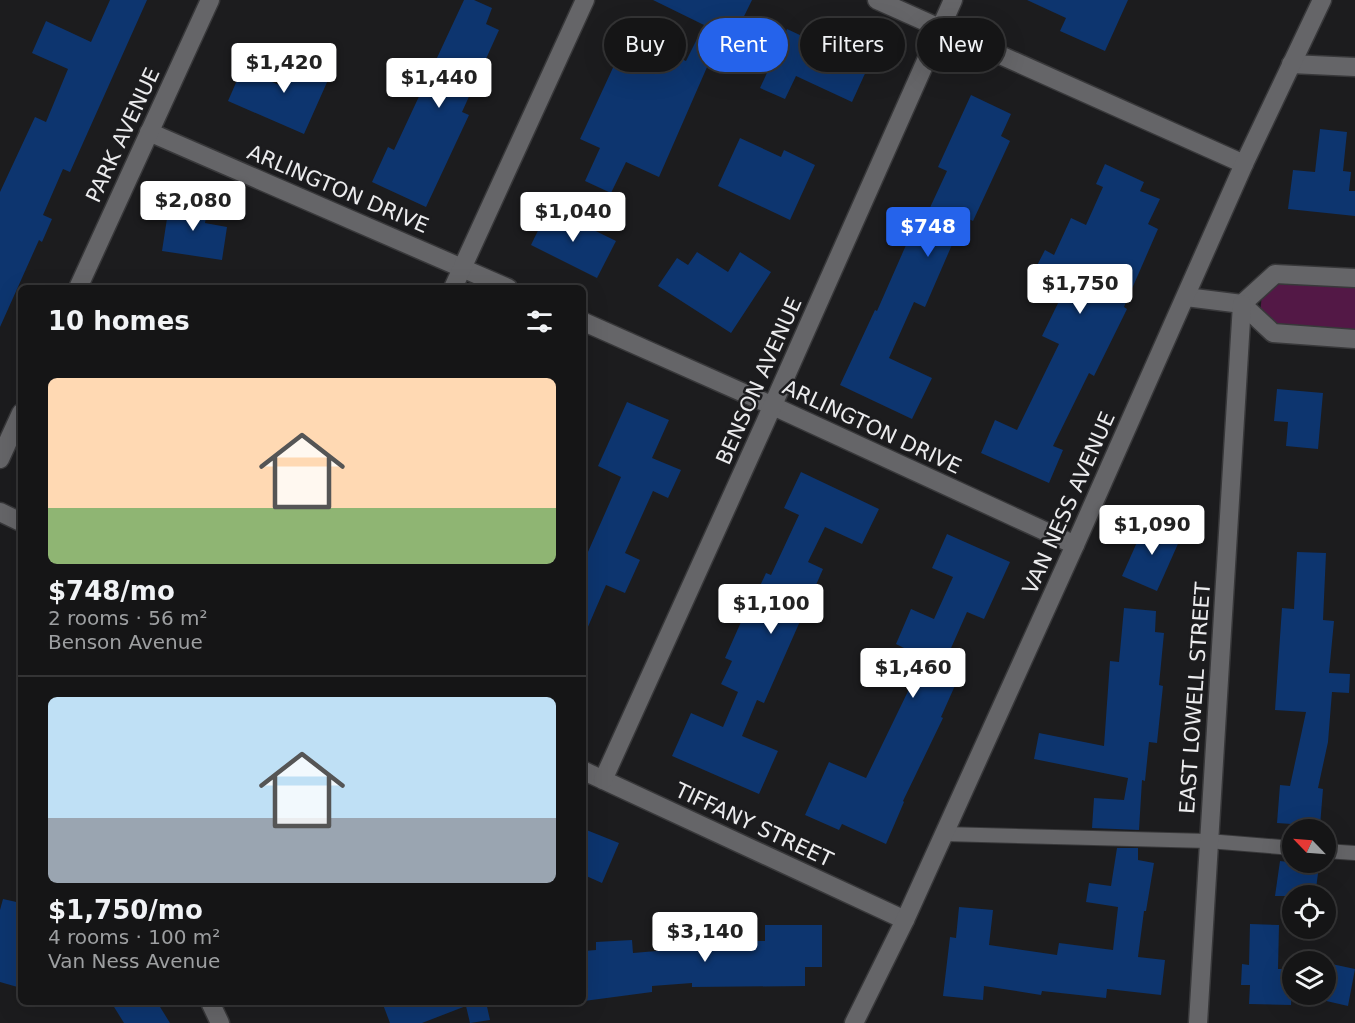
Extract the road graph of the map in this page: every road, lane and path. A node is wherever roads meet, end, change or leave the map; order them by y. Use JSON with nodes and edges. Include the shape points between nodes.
{"nodes":[{"id":1,"x":210,"y":0,"type":"edge"},
{"id":2,"x":585,"y":0,"type":"edge"},
{"id":3,"x":877,"y":0,"type":"edge"},
{"id":4,"x":953,"y":0,"type":"edge"},
{"id":5,"x":1322,"y":0,"type":"edge"},
{"id":6,"x":918,"y":18,"type":"edge"},
{"id":7,"x":945,"y":18,"type":"edge"},
{"id":8,"x":1005,"y":57,"type":"edge"},
{"id":9,"x":1291,"y":64,"type":"junction"},
{"id":10,"x":1355,"y":67,"type":"edge"},
{"id":11,"x":921,"y":72,"type":"edge"},
{"id":12,"x":149,"y":132,"type":"junction"},
{"id":13,"x":1244,"y":164,"type":"junction"},
{"id":14,"x":462,"y":267,"type":"junction"},
{"id":15,"x":1355,"y":278,"type":"edge"},
{"id":16,"x":79,"y":285,"type":"edge"},
{"id":17,"x":454,"y":285,"type":"edge"},
{"id":18,"x":501,"y":285,"type":"edge"},
{"id":19,"x":1186,"y":297,"type":"junction"},
{"id":20,"x":1242,"y":304,"type":"junction"},
{"id":21,"x":586,"y":323,"type":"edge"},
{"id":22,"x":1355,"y":339,"type":"edge"},
{"id":23,"x":773,"y":406,"type":"junction"},
{"id":24,"x":18,"y":420,"type":"edge"},
{"id":25,"x":0,"y":459,"type":"edge"},
{"id":26,"x":0,"y":512,"type":"edge"},
{"id":27,"x":18,"y":521,"type":"edge"},
{"id":28,"x":1075,"y":545,"type":"junction"},
{"id":29,"x":586,"y":772,"type":"edge"},
{"id":30,"x":603,"y":780,"type":"junction"},
{"id":31,"x":944,"y":834,"type":"junction"},
{"id":32,"x":1208,"y":841,"type":"junction"},
{"id":33,"x":1282,"y":847,"type":"edge"},
{"id":34,"x":1336,"y":852,"type":"edge"},
{"id":35,"x":1355,"y":854,"type":"edge"},
{"id":36,"x":905,"y":920,"type":"junction"},
{"id":37,"x":211,"y":1005,"type":"edge"},
{"id":38,"x":220,"y":1023,"type":"edge"},
{"id":39,"x":855,"y":1023,"type":"edge"},
{"id":40,"x":1198,"y":1023,"type":"edge"}],
"edges":[{"from":1,"to":12,"type":"street","name":"PARK AVENUE"},
{"from":2,"to":14,"type":"street"},
{"from":3,"to":6,"type":"street"},
{"from":4,"to":7,"type":"street","name":"BENSON AVENUE"},
{"from":5,"to":9,"type":"street","name":"VAN NESS AVENUE"},
{"from":8,"to":13,"type":"street"},
{"from":9,"to":10,"type":"street"},
{"from":9,"to":13,"type":"street","name":"VAN NESS AVENUE"},
{"from":11,"to":23,"type":"street","name":"BENSON AVENUE"},
{"from":12,"to":14,"type":"street","name":"ARLINGTON DRIVE"},
{"from":12,"to":16,"type":"street","name":"PARK AVENUE"},
{"from":13,"to":19,"type":"street","name":"VAN NESS AVENUE"},
{"from":14,"to":17,"type":"street"},
{"from":14,"to":18,"type":"street","name":"ARLINGTON DRIVE"},
{"from":15,"to":20,"type":"street","via":[[1275,274]]},
{"from":19,"to":20,"type":"street"},
{"from":19,"to":28,"type":"street","name":"VAN NESS AVENUE"},
{"from":20,"to":22,"type":"street","via":[[1273,333]]},
{"from":20,"to":32,"type":"street","name":"EAST LOWELL STREET"},
{"from":21,"to":23,"type":"street","name":"ARLINGTON DRIVE"},
{"from":23,"to":28,"type":"street","name":"ARLINGTON DRIVE"},
{"from":23,"to":30,"type":"street","name":"BENSON AVENUE"},
{"from":24,"to":25,"type":"street"},
{"from":26,"to":27,"type":"street"},
{"from":28,"to":31,"type":"street","name":"VAN NESS AVENUE"},
{"from":29,"to":30,"type":"street","name":"TIFFANY STREET"},
{"from":30,"to":36,"type":"street","name":"TIFFANY STREET"},
{"from":31,"to":32,"type":"lane"},
{"from":31,"to":36,"type":"street","name":"VAN NESS AVENUE"},
{"from":32,"to":33,"type":"lane"},
{"from":32,"to":40,"type":"street","name":"EAST LOWELL STREET"},
{"from":34,"to":35,"type":"lane"},
{"from":36,"to":39,"type":"street","name":"VAN NESS AVENUE"},
{"from":37,"to":38,"type":"street"}]}
